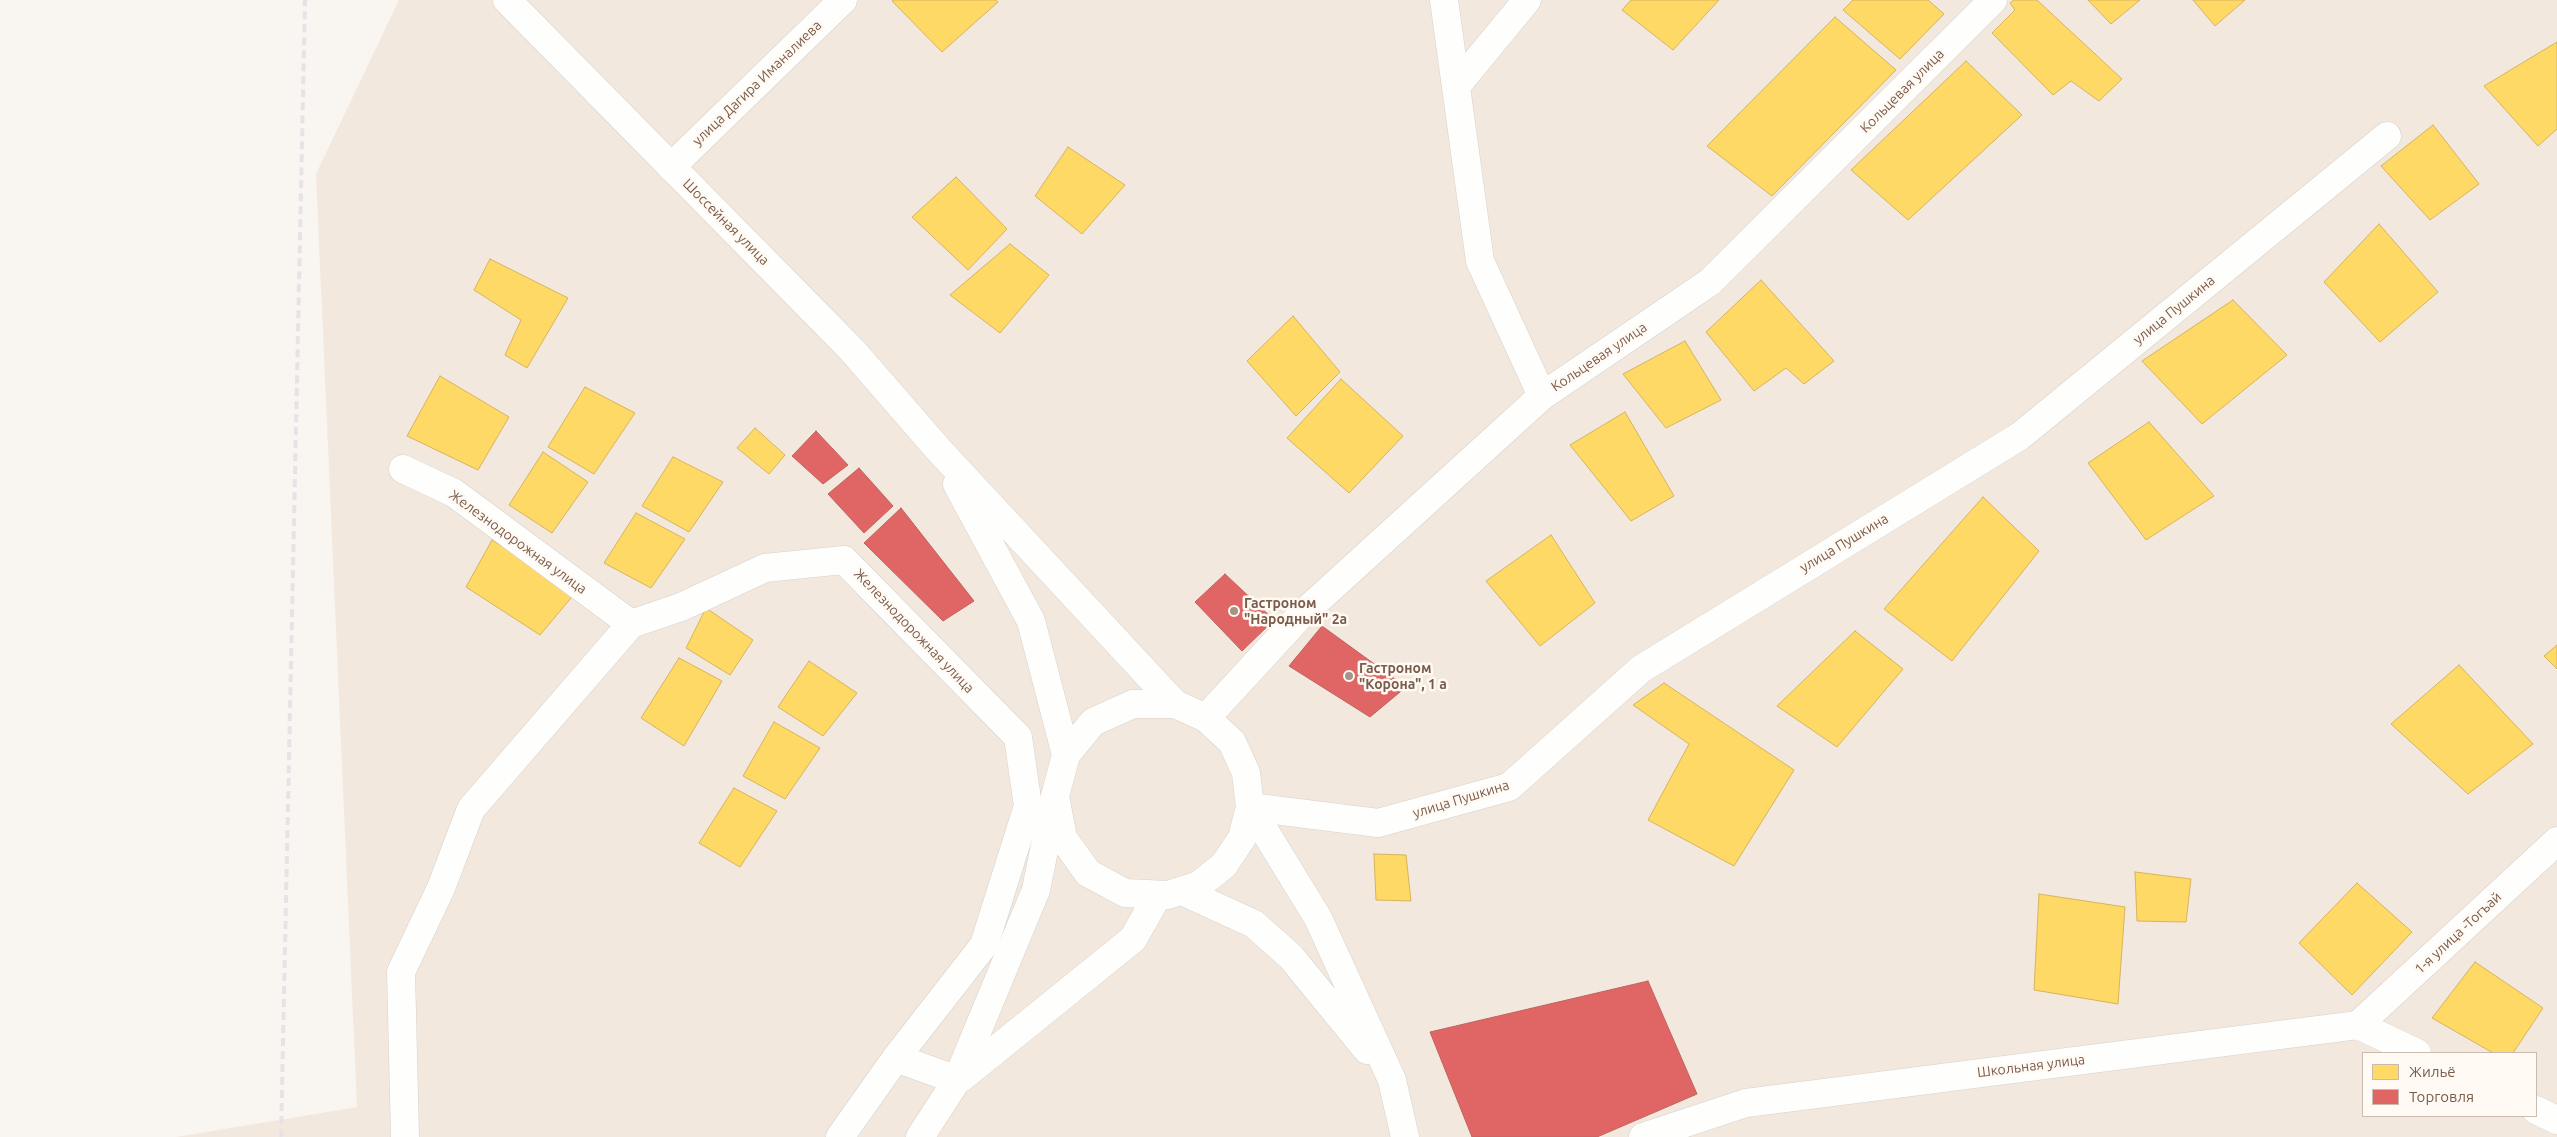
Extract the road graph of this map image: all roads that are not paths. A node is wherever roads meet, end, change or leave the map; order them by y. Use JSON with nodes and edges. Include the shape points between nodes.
{"nodes":[{"id":1,"x":507,"y":0,"type":"edge"},
{"id":2,"x":843,"y":0,"type":"edge"},
{"id":3,"x":1444,"y":0,"type":"edge"},
{"id":4,"x":1527,"y":0,"type":"edge"},
{"id":5,"x":1993,"y":0,"type":"edge"},
{"id":6,"x":1457,"y":86,"type":"junction"},
{"id":7,"x":2388,"y":136,"type":"dead end"},
{"id":8,"x":671,"y":166,"type":"junction"},
{"id":9,"x":1542,"y":396,"type":"junction"},
{"id":10,"x":938,"y":449,"type":"junction"},
{"id":11,"x":403,"y":469,"type":"dead end"},
{"id":12,"x":631,"y":624,"type":"junction"},
{"id":13,"x":1175,"y":704,"type":"junction"},
{"id":14,"x":1206,"y":718,"type":"junction"},
{"id":15,"x":1066,"y":755,"type":"junction"},
{"id":16,"x":1055,"y":796,"type":"junction"},
{"id":17,"x":1250,"y":806,"type":"junction"},
{"id":18,"x":2557,"y":841,"type":"edge"},
{"id":19,"x":1170,"y":893,"type":"junction"},
{"id":20,"x":2358,"y":1025,"type":"junction"},
{"id":21,"x":2415,"y":1052,"type":"edge"},
{"id":22,"x":896,"y":1058,"type":"junction"},
{"id":23,"x":958,"y":1080,"type":"junction"},
{"id":24,"x":1392,"y":1080,"type":"junction"},
{"id":25,"x":2537,"y":1110,"type":"edge"},
{"id":26,"x":2557,"y":1120,"type":"edge"},
{"id":27,"x":405,"y":1137,"type":"edge"},
{"id":28,"x":840,"y":1137,"type":"edge"},
{"id":29,"x":920,"y":1137,"type":"edge"},
{"id":30,"x":1405,"y":1137,"type":"edge"},
{"id":31,"x":1644,"y":1137,"type":"edge"}],
"edges":[{"from":1,"to":8,"type":"street","name":"Шоссейная улица"},
{"from":2,"to":8,"type":"street","name":"улица Дагира Иманалиева"},
{"from":3,"to":6,"type":"street"},
{"from":4,"to":6,"type":"street"},
{"from":5,"to":9,"type":"street","name":"Кольцевая улица","via":[[1710,282]]},
{"from":6,"to":9,"type":"street","via":[[1480,261]]},
{"from":7,"to":17,"type":"street","name":"улица Пушкина","via":[[2020,436],[1641,669],[1509,787],[1378,823]]},
{"from":8,"to":10,"type":"street","name":"Шоссейная улица","via":[[852,350]]},
{"from":9,"to":14,"type":"street","name":"Кольцевая улица","via":[[1298,618]]},
{"from":10,"to":13,"type":"street"},
{"from":10,"to":15,"type":"street","via":[[1031,621]]},
{"from":11,"to":12,"type":"street","name":"Железнодорожная улица","via":[[454,494]]},
{"from":12,"to":22,"type":"street","name":"Железнодорожная улица","via":[[681,607],[765,568],[844,560],[1018,737],[1028,806],[984,945]]},
{"from":12,"to":27,"type":"street","via":[[471,809],[441,888],[401,972]]},
{"from":13,"to":14,"type":"street"},
{"from":13,"to":15,"type":"street","via":[[1133,704],[1093,722]]},
{"from":14,"to":17,"type":"street","via":[[1232,742],[1246,772]]},
{"from":15,"to":16,"type":"street"},
{"from":16,"to":19,"type":"street","via":[[1063,838],[1088,873],[1125,893]]},
{"from":16,"to":23,"type":"street","via":[[1036,890]]},
{"from":17,"to":19,"type":"street","via":[[1242,838],[1224,865],[1199,885]]},
{"from":17,"to":24,"type":"street","via":[[1318,918]]},
{"from":18,"to":20,"type":"street","name":"1-я улица -Тогъай"},
{"from":19,"to":23,"type":"street","via":[[1133,939]]},
{"from":19,"to":24,"type":"street","via":[[1254,924],[1291,957]]},
{"from":20,"to":21,"type":"street"},
{"from":20,"to":31,"type":"street","name":"Школьная улица","via":[[1746,1103]]},
{"from":22,"to":23,"type":"street"},
{"from":22,"to":28,"type":"street"},
{"from":23,"to":29,"type":"street"},
{"from":24,"to":30,"type":"street"},
{"from":25,"to":26,"type":"street"}]}
